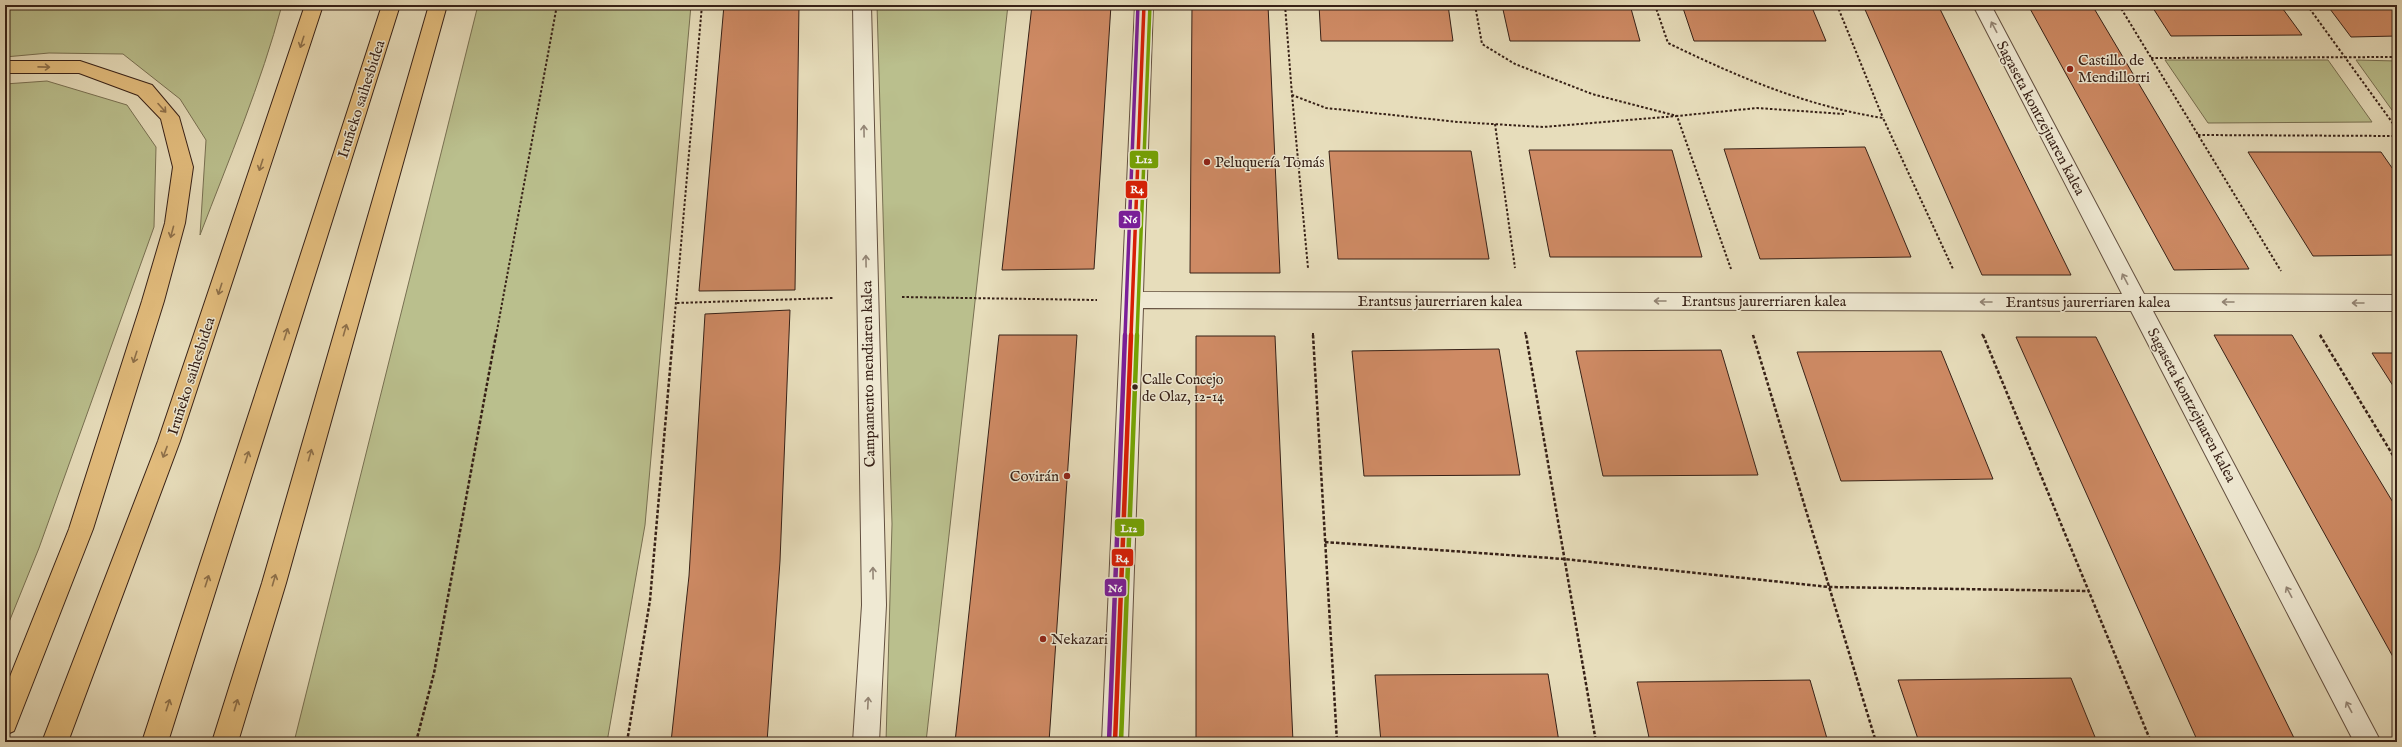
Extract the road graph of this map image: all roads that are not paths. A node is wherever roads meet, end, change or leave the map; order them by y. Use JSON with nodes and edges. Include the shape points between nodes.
{"nodes":[{"id":1,"x":314,"y":5,"type":"edge"},
{"id":2,"x":391,"y":5,"type":"edge"},
{"id":3,"x":438,"y":5,"type":"edge"},
{"id":4,"x":862,"y":5,"type":"edge"},
{"id":5,"x":1144,"y":5,"type":"edge"},
{"id":6,"x":1982,"y":5,"type":"edge"},
{"id":7,"x":5,"y":66,"type":"edge"},
{"id":8,"x":1132,"y":300,"type":"junction"},
{"id":9,"x":2138,"y":302,"type":"junction"},
{"id":10,"x":2397,"y":303,"type":"edge"},
{"id":11,"x":5,"y":722,"type":"edge"},
{"id":12,"x":55,"y":742,"type":"edge"},
{"id":13,"x":155,"y":742,"type":"edge"},
{"id":14,"x":225,"y":742,"type":"edge"},
{"id":15,"x":866,"y":742,"type":"edge"},
{"id":16,"x":1115,"y":742,"type":"edge"},
{"id":17,"x":2368,"y":742,"type":"edge"}],
"edges":[{"from":1,"to":12,"type":"highway","name":"Iruñeko saihesbidea","one_way":true,"via":[[169,441]]},
{"from":13,"to":2,"type":"highway","name":"Iruñeko saihesbidea","one_way":true},
{"from":14,"to":3,"type":"highway","one_way":true,"via":[[276,575]]},
{"from":15,"to":4,"type":"street","name":"Campamento mendiaren kalea","one_way":true,"via":[[874,606]]},
{"from":5,"to":8,"type":"street"},
{"from":9,"to":6,"type":"street","name":"Sagaseta kontzejuaren kalea","one_way":true},
{"from":7,"to":11,"type":"highway","one_way":true,"via":[[80,67],[145,90],[170,117],[183,167],[174,223],[155,294],[81,529]]},
{"from":9,"to":8,"type":"street","name":"Erantsus jaurerriaren kalea","one_way":true},
{"from":8,"to":16,"type":"street"},
{"from":10,"to":9,"type":"street","name":"Erantsus jaurerriaren kalea","one_way":true},
{"from":17,"to":9,"type":"street","name":"Sagaseta kontzejuaren kalea","one_way":true}]}
